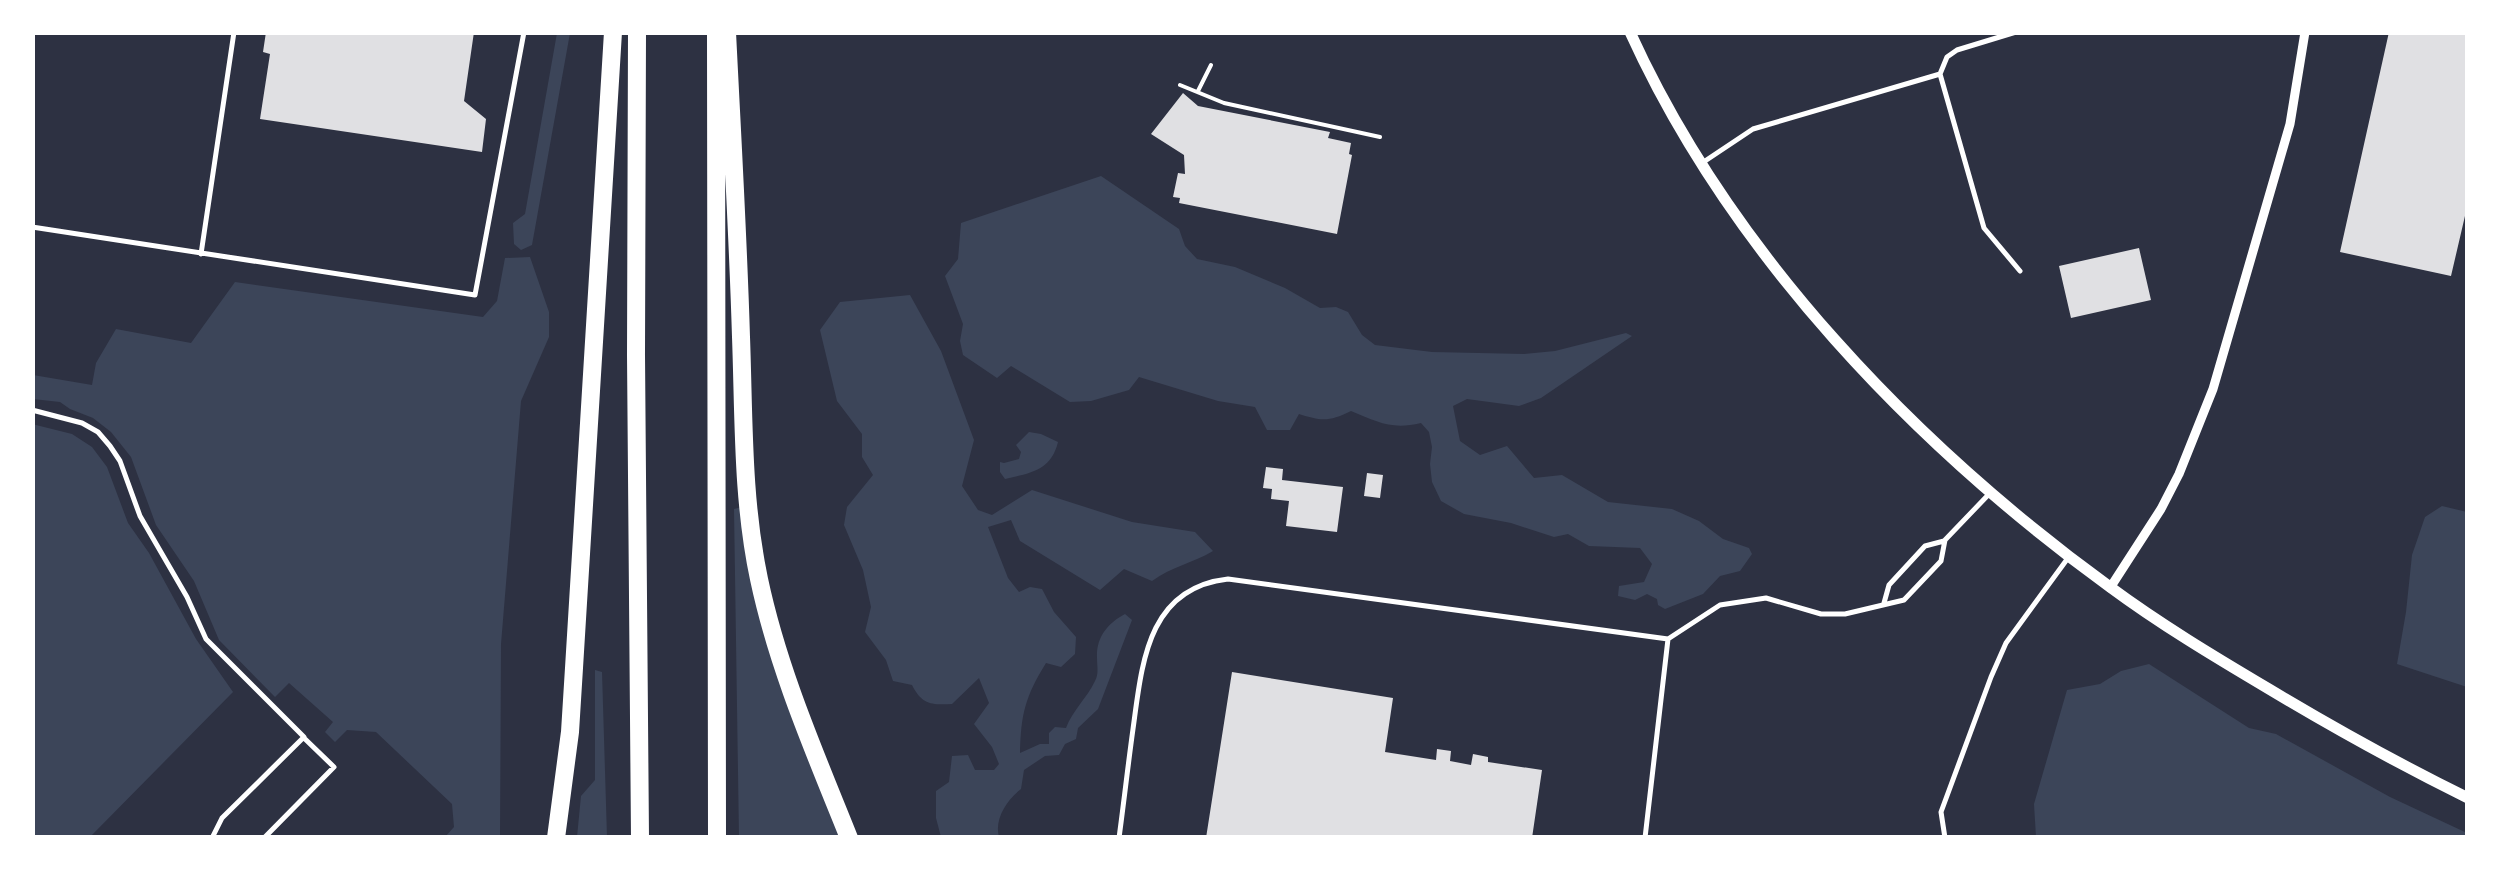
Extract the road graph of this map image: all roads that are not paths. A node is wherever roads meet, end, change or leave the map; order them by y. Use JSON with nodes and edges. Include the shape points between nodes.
{"nodes":[{"id":1,"x":234,"y":32,"type":"edge"},
{"id":2,"x":524,"y":32,"type":"edge"},
{"id":3,"x":613,"y":32,"type":"edge"},
{"id":4,"x":637,"y":32,"type":"edge"},
{"id":5,"x":716,"y":32,"type":"edge"},
{"id":6,"x":727,"y":32,"type":"edge"},
{"id":7,"x":1630,"y":32,"type":"edge"},
{"id":8,"x":2016,"y":32,"type":"edge"},
{"id":9,"x":2305,"y":32,"type":"edge"},
{"id":10,"x":1940,"y":74,"type":"junction"},
{"id":11,"x":1702,"y":163,"type":"junction"},
{"id":12,"x":32,"y":227,"type":"edge"},
{"id":13,"x":200,"y":254,"type":"junction"},
{"id":14,"x":2020,"y":271,"type":"dead end"},
{"id":15,"x":32,"y":410,"type":"edge"},
{"id":16,"x":1991,"y":492,"type":"junction"},
{"id":17,"x":1946,"y":540,"type":"junction"},
{"id":18,"x":2070,"y":556,"type":"junction"},
{"id":19,"x":2110,"y":588,"type":"junction"},
{"id":20,"x":1884,"y":604,"type":"junction"},
{"id":21,"x":1668,"y":639,"type":"junction"},
{"id":22,"x":304,"y":738,"type":"junction"},
{"id":23,"x":2468,"y":798,"type":"edge"},
{"id":24,"x":212,"y":838,"type":"edge"},
{"id":25,"x":264,"y":838,"type":"edge"},
{"id":26,"x":556,"y":838,"type":"edge"},
{"id":27,"x":640,"y":838,"type":"edge"},
{"id":28,"x":717,"y":838,"type":"edge"},
{"id":29,"x":849,"y":838,"type":"edge"},
{"id":30,"x":1118,"y":838,"type":"edge"},
{"id":31,"x":1644,"y":838,"type":"edge"},
{"id":32,"x":1946,"y":838,"type":"edge"}],
"edges":[{"from":1,"to":13,"type":"lane"},
{"from":2,"to":13,"type":"lane","via":[[474,295]]},
{"from":3,"to":26,"type":"highway","via":[[570,732]]},
{"from":4,"to":27,"type":"highway"},
{"from":5,"to":28,"type":"highway"},
{"from":6,"to":29,"type":"highway","via":[[752,534],[781,661]]},
{"from":7,"to":11,"type":"street"},
{"from":8,"to":10,"type":"lane","via":[[1957,50]]},
{"from":9,"to":19,"type":"street","via":[[2290,124],[2212,389],[2161,509]]},
{"from":10,"to":11,"type":"lane","via":[[1754,128]]},
{"from":10,"to":14,"type":"lane","via":[[1984,228]]},
{"from":11,"to":16,"type":"street","via":[[1783,278],[1916,423]]},
{"from":12,"to":13,"type":"lane"},
{"from":15,"to":22,"type":"lane","via":[[82,423],[110,446],[206,639]]},
{"from":16,"to":17,"type":"lane"},
{"from":16,"to":18,"type":"street"},
{"from":17,"to":20,"type":"lane","via":[[1925,546],[1889,585]]},
{"from":17,"to":20,"type":"lane","via":[[1941,561],[1904,600]]},
{"from":18,"to":19,"type":"street"},
{"from":18,"to":32,"type":"lane","via":[[2006,643],[1990,678],[1942,812]]},
{"from":19,"to":23,"type":"street","via":[[2368,748]]},
{"from":20,"to":21,"type":"lane","via":[[1845,614],[1766,598],[1720,605]]},
{"from":21,"to":30,"type":"lane","via":[[1228,578],[1206,581],[1166,611],[1153,632]]},
{"from":21,"to":31,"type":"lane"},
{"from":22,"to":24,"type":"lane","via":[[222,818]]},
{"from":22,"to":25,"type":"lane","via":[[334,767]]}]}
